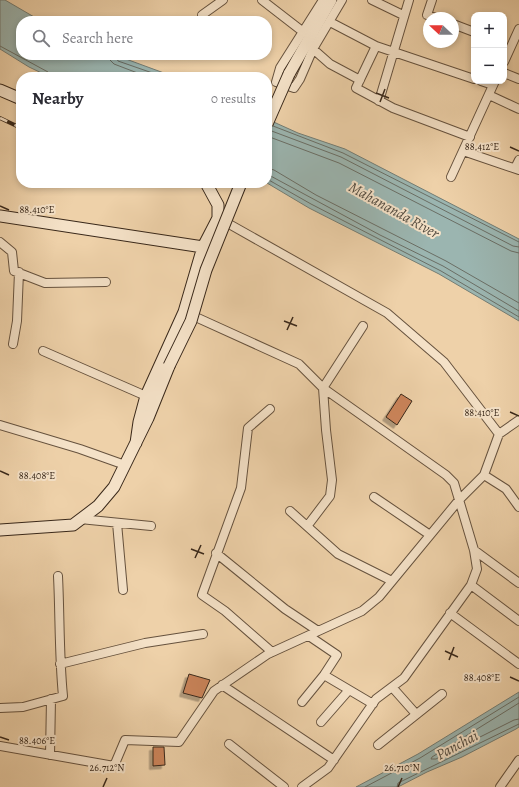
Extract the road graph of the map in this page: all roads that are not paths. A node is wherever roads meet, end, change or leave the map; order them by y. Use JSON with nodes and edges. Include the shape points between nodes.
{"nodes":[{"id":1,"x":223,"y":0,"type":"edge"},
{"id":2,"x":262,"y":0,"type":"edge"},
{"id":3,"x":322,"y":0,"type":"edge"},
{"id":4,"x":331,"y":0,"type":"edge"},
{"id":5,"x":342,"y":0,"type":"edge"},
{"id":6,"x":372,"y":0,"type":"edge"},
{"id":7,"x":409,"y":0,"type":"edge"},
{"id":8,"x":432,"y":0,"type":"edge"},
{"id":9,"x":428,"y":12,"type":"edge"},
{"id":10,"x":202,"y":15,"type":"dead end"},
{"id":11,"x":404,"y":15,"type":"junction"},
{"id":12,"x":330,"y":22,"type":"junction"},
{"id":13,"x":459,"y":26,"type":"edge"},
{"id":14,"x":519,"y":29,"type":"edge"},
{"id":15,"x":302,"y":30,"type":"junction"},
{"id":16,"x":471,"y":31,"type":"edge"},
{"id":17,"x":508,"y":45,"type":"edge"},
{"id":18,"x":376,"y":46,"type":"junction"},
{"id":19,"x":313,"y":49,"type":"junction"},
{"id":20,"x":392,"y":51,"type":"junction"},
{"id":21,"x":507,"y":74,"type":"edge"},
{"id":22,"x":471,"y":78,"type":"edge"},
{"id":23,"x":519,"y":79,"type":"edge"},
{"id":24,"x":360,"y":80,"type":"junction"},
{"id":25,"x":494,"y":84,"type":"edge"},
{"id":26,"x":0,"y":90,"type":"edge"},
{"id":27,"x":489,"y":95,"type":"junction"},
{"id":28,"x":16,"y":97,"type":"edge"},
{"id":29,"x":380,"y":101,"type":"junction"},
{"id":30,"x":519,"y":109,"type":"edge"},
{"id":31,"x":272,"y":113,"type":"edge"},
{"id":32,"x":470,"y":137,"type":"junction"},
{"id":33,"x":463,"y":151,"type":"junction"},
{"id":34,"x":519,"y":160,"type":"edge"},
{"id":35,"x":517,"y":169,"type":"edge"},
{"id":36,"x":451,"y":177,"type":"dead end"},
{"id":37,"x":209,"y":188,"type":"edge"},
{"id":38,"x":239,"y":188,"type":"edge"},
{"id":39,"x":0,"y":216,"type":"edge"},
{"id":40,"x":218,"y":218,"type":"junction"},
{"id":41,"x":0,"y":242,"type":"edge"},
{"id":42,"x":203,"y":247,"type":"junction"},
{"id":43,"x":18,"y":272,"type":"junction"},
{"id":44,"x":106,"y":282,"type":"dead end"},
{"id":45,"x":184,"y":312,"type":"junction"},
{"id":46,"x":363,"y":326,"type":"dead end"},
{"id":47,"x":13,"y":344,"type":"dead end"},
{"id":48,"x":43,"y":351,"type":"dead end"},
{"id":49,"x":323,"y":388,"type":"junction"},
{"id":50,"x":146,"y":396,"type":"junction"},
{"id":51,"x":270,"y":409,"type":"dead end"},
{"id":52,"x":519,"y":420,"type":"edge"},
{"id":53,"x":0,"y":425,"type":"edge"},
{"id":54,"x":499,"y":434,"type":"junction"},
{"id":55,"x":136,"y":443,"type":"junction"},
{"id":56,"x":125,"y":465,"type":"junction"},
{"id":57,"x":484,"y":475,"type":"junction"},
{"id":58,"x":374,"y":497,"type":"dead end"},
{"id":59,"x":459,"y":500,"type":"junction"},
{"id":60,"x":519,"y":508,"type":"edge"},
{"id":61,"x":290,"y":511,"type":"dead end"},
{"id":62,"x":80,"y":519,"type":"junction"},
{"id":63,"x":117,"y":523,"type":"junction"},
{"id":64,"x":308,"y":525,"type":"junction"},
{"id":65,"x":151,"y":526,"type":"dead end"},
{"id":66,"x":0,"y":530,"type":"edge"},
{"id":67,"x":430,"y":535,"type":"junction"},
{"id":68,"x":474,"y":550,"type":"junction"},
{"id":69,"x":216,"y":553,"type":"junction"},
{"id":70,"x":58,"y":576,"type":"dead end"},
{"id":71,"x":392,"y":581,"type":"junction"},
{"id":72,"x":519,"y":583,"type":"edge"},
{"id":73,"x":471,"y":585,"type":"junction"},
{"id":74,"x":122,"y":590,"type":"dead end"},
{"id":75,"x":450,"y":612,"type":"junction"},
{"id":76,"x":519,"y":621,"type":"edge"},
{"id":77,"x":318,"y":631,"type":"junction"},
{"id":78,"x":203,"y":634,"type":"dead end"},
{"id":79,"x":309,"y":636,"type":"junction"},
{"id":80,"x":272,"y":652,"type":"junction"},
{"id":81,"x":60,"y":664,"type":"junction"},
{"id":82,"x":519,"y":664,"type":"edge"},
{"id":83,"x":324,"y":675,"type":"junction"},
{"id":84,"x":222,"y":686,"type":"junction"},
{"id":85,"x":392,"y":687,"type":"junction"},
{"id":86,"x":349,"y":690,"type":"junction"},
{"id":87,"x":442,"y":694,"type":"dead end"},
{"id":88,"x":51,"y":699,"type":"junction"},
{"id":89,"x":302,"y":702,"type":"dead end"},
{"id":90,"x":373,"y":704,"type":"junction"},
{"id":91,"x":0,"y":708,"type":"edge"},
{"id":92,"x":416,"y":714,"type":"junction"},
{"id":93,"x":321,"y":722,"type":"dead end"},
{"id":94,"x":229,"y":744,"type":"dead end"},
{"id":95,"x":378,"y":745,"type":"dead end"},
{"id":96,"x":0,"y":746,"type":"edge"},
{"id":97,"x":50,"y":755,"type":"junction"},
{"id":98,"x":334,"y":760,"type":"junction"},
{"id":99,"x":519,"y":760,"type":"edge"},
{"id":100,"x":284,"y":787,"type":"edge"},
{"id":101,"x":302,"y":787,"type":"edge"},
{"id":102,"x":500,"y":787,"type":"edge"}],
"edges":[{"from":1,"to":10,"type":"street"},
{"from":2,"to":15,"type":"street"},
{"from":3,"to":15,"type":"street"},
{"from":4,"to":31,"type":"street","bridge":true,"via":[[289,74]]},
{"from":5,"to":12,"type":"street"},
{"from":6,"to":11,"type":"street"},
{"from":7,"to":11,"type":"street"},
{"from":8,"to":9,"type":"street"},
{"from":11,"to":20,"type":"street"},
{"from":12,"to":18,"type":"street"},
{"from":12,"to":19,"type":"street"},
{"from":13,"to":16,"type":"street"},
{"from":14,"to":17,"type":"street"},
{"from":15,"to":19,"type":"street","via":[[280,68],[276,82],[294,88]]},
{"from":18,"to":20,"type":"street"},
{"from":18,"to":24,"type":"street"},
{"from":19,"to":24,"type":"street","via":[[330,64]]},
{"from":20,"to":22,"type":"street"},
{"from":20,"to":29,"type":"street"},
{"from":21,"to":23,"type":"street"},
{"from":24,"to":29,"type":"street","via":[[356,88]]},
{"from":25,"to":27,"type":"street"},
{"from":26,"to":28,"type":"street"},
{"from":27,"to":30,"type":"street"},
{"from":27,"to":32,"type":"street"},
{"from":29,"to":32,"type":"street"},
{"from":32,"to":33,"type":"street"},
{"from":33,"to":35,"type":"street"},
{"from":33,"to":36,"type":"street"},
{"from":34,"to":35,"type":"street"},
{"from":37,"to":40,"type":"street","via":[[218,205]]},
{"from":38,"to":55,"type":"street","bridge":true,"via":[[206,270],[191,321]]},
{"from":39,"to":42,"type":"street"},
{"from":40,"to":42,"type":"street"},
{"from":40,"to":54,"type":"street","via":[[388,313],[444,362]]},
{"from":41,"to":43,"type":"street","via":[[12,252],[14,270]]},
{"from":42,"to":45,"type":"street"},
{"from":43,"to":44,"type":"street","via":[[45,283]]},
{"from":43,"to":47,"type":"street","via":[[18,321]]},
{"from":45,"to":49,"type":"street","via":[[299,364]]},
{"from":45,"to":50,"type":"street"},
{"from":46,"to":49,"type":"street"},
{"from":48,"to":50,"type":"street"},
{"from":49,"to":59,"type":"street","via":[[446,475],[454,483]]},
{"from":49,"to":64,"type":"street","via":[[332,480],[330,496]]},
{"from":50,"to":55,"type":"street"},
{"from":51,"to":69,"type":"street","via":[[248,428],[241,488]]},
{"from":52,"to":54,"type":"street"},
{"from":53,"to":56,"type":"street"},
{"from":54,"to":57,"type":"street"},
{"from":55,"to":56,"type":"street"},
{"from":56,"to":62,"type":"street","via":[[114,487],[98,506]]},
{"from":57,"to":59,"type":"street"},
{"from":57,"to":60,"type":"street","via":[[506,489]]},
{"from":58,"to":67,"type":"street"},
{"from":59,"to":67,"type":"street"},
{"from":59,"to":68,"type":"street"},
{"from":61,"to":64,"type":"street"},
{"from":62,"to":63,"type":"street"},
{"from":62,"to":66,"type":"street","via":[[72,524]]},
{"from":63,"to":65,"type":"street"},
{"from":63,"to":74,"type":"street"},
{"from":64,"to":71,"type":"street","via":[[338,554]]},
{"from":67,"to":71,"type":"street"},
{"from":68,"to":72,"type":"street"},
{"from":68,"to":73,"type":"street","via":[[477,569]]},
{"from":69,"to":77,"type":"street"},
{"from":69,"to":80,"type":"street","via":[[202,595],[225,611]]},
{"from":70,"to":81,"type":"street","via":[[62,647]]},
{"from":71,"to":77,"type":"street","via":[[380,597],[362,611]]},
{"from":73,"to":75,"type":"street"},
{"from":73,"to":76,"type":"street"},
{"from":75,"to":82,"type":"street"},
{"from":75,"to":85,"type":"street","via":[[404,678]]},
{"from":77,"to":79,"type":"street"},
{"from":78,"to":81,"type":"street","via":[[145,643]]},
{"from":79,"to":80,"type":"street"},
{"from":79,"to":83,"type":"street","via":[[337,655]]},
{"from":80,"to":84,"type":"street"},
{"from":81,"to":88,"type":"street","via":[[63,696]]},
{"from":83,"to":86,"type":"street"},
{"from":83,"to":89,"type":"street"},
{"from":84,"to":97,"type":"street","via":[[214,691],[179,742],[125,740],[114,766]]},
{"from":84,"to":98,"type":"street"},
{"from":85,"to":90,"type":"street"},
{"from":85,"to":92,"type":"street"},
{"from":86,"to":90,"type":"street"},
{"from":86,"to":93,"type":"street"},
{"from":87,"to":92,"type":"street"},
{"from":88,"to":91,"type":"street","via":[[23,708]]},
{"from":88,"to":97,"type":"street"},
{"from":90,"to":98,"type":"street"},
{"from":92,"to":95,"type":"street"},
{"from":94,"to":100,"type":"street"},
{"from":96,"to":97,"type":"street"},
{"from":98,"to":101,"type":"street","via":[[328,768]]},
{"from":99,"to":102,"type":"street"}]}
